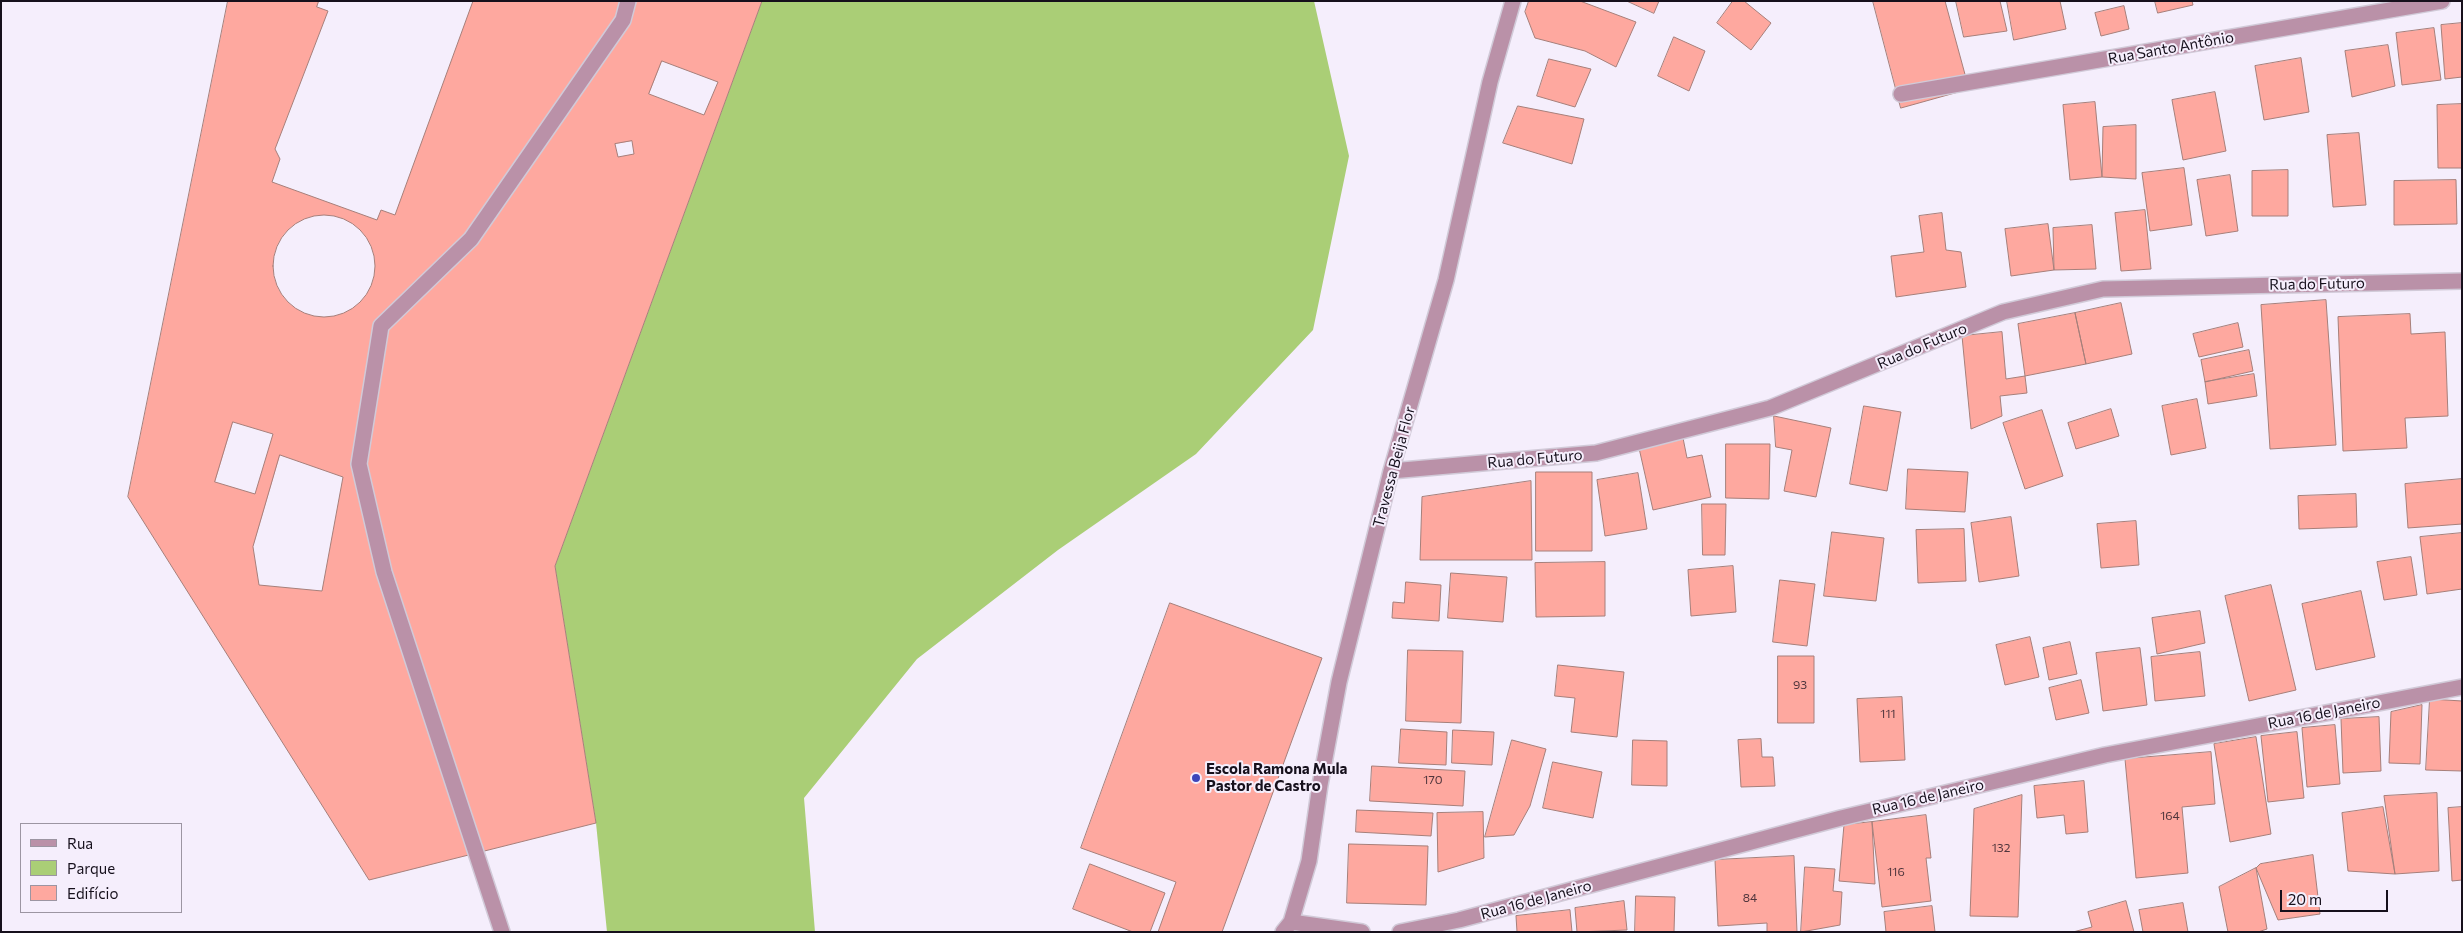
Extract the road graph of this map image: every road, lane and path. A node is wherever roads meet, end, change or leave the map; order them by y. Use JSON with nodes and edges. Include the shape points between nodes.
{"nodes":[{"id":1,"x":628,"y":1,"type":"edge"},
{"id":2,"x":1513,"y":1,"type":"edge"},
{"id":3,"x":2442,"y":1,"type":"edge"},
{"id":4,"x":1901,"y":94,"type":"dead end"},
{"id":5,"x":2462,"y":280,"type":"edge"},
{"id":6,"x":1391,"y":472,"type":"junction"},
{"id":7,"x":2462,"y":687,"type":"edge"},
{"id":8,"x":1287,"y":927,"type":"edge"},
{"id":9,"x":502,"y":932,"type":"edge"},
{"id":10,"x":1362,"y":932,"type":"edge"},
{"id":11,"x":1400,"y":932,"type":"edge"}],
"edges":[{"from":1,"to":9,"type":"street","via":[[623,20],[471,239],[382,326],[359,464],[384,572]]},
{"from":2,"to":6,"type":"street","name":"Travessa Beija Flor","via":[[1490,82],[1446,280]]},
{"from":3,"to":4,"type":"street","name":"Rua Santo Antônio"},
{"from":5,"to":6,"type":"street","name":"Rua do Futuro","via":[[2103,289],[2003,312],[1770,408],[1596,453]]},
{"from":6,"to":8,"type":"street","name":"Travessa Beija Flor","via":[[1339,682],[1309,860]]},
{"from":7,"to":11,"type":"street","name":"Rua 16 de Janeiro","via":[[2105,755],[1841,818],[1458,920]]},
{"from":8,"to":10,"type":"street"}]}
